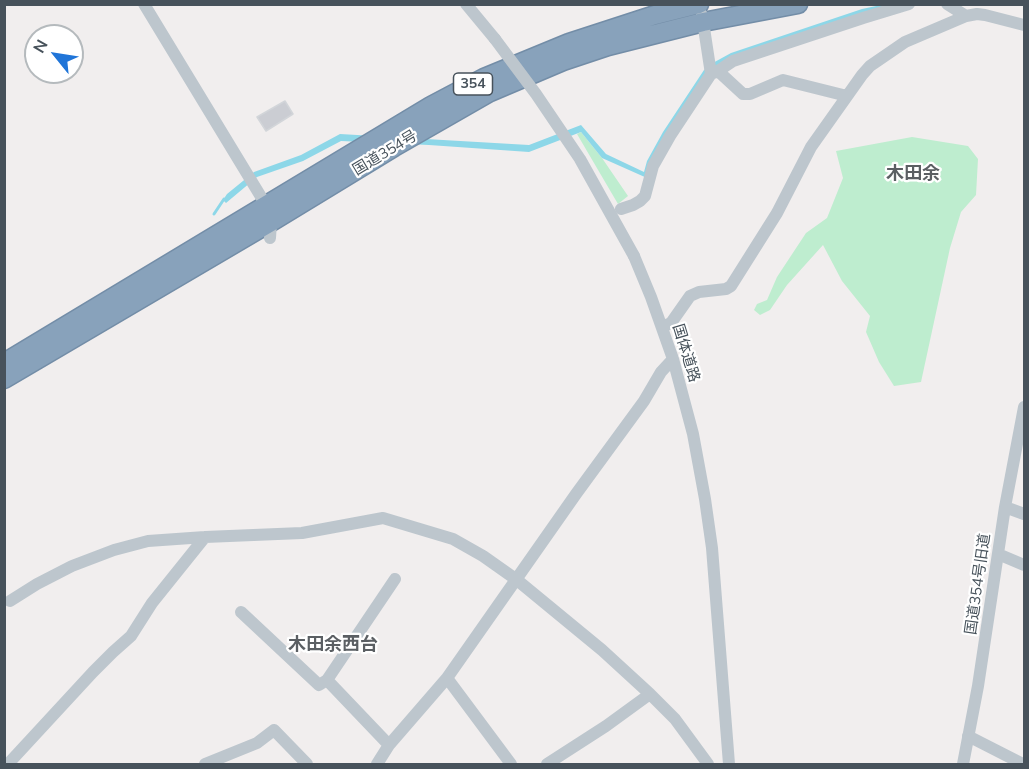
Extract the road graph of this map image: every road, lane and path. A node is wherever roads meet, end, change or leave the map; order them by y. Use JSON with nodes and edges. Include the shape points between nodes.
{"nodes":[{"id":1,"x":144,"y":4,"type":"edge"},
{"id":2,"x":466,"y":4,"type":"edge"},
{"id":3,"x":798,"y":4,"type":"edge"},
{"id":4,"x":909,"y":4,"type":"edge"},
{"id":5,"x":947,"y":4,"type":"edge"},
{"id":6,"x":701,"y":10,"type":"edge"},
{"id":7,"x":966,"y":16,"type":"junction"},
{"id":8,"x":1024,"y":25,"type":"edge"},
{"id":9,"x":714,"y":72,"type":"junction"},
{"id":10,"x":847,"y":96,"type":"junction"},
{"id":11,"x":621,"y":209,"type":"dead end"},
{"id":12,"x":269,"y":222,"type":"junction"},
{"id":13,"x":662,"y":327,"type":"junction"},
{"id":14,"x":673,"y":359,"type":"junction"},
{"id":15,"x":4,"y":363,"type":"edge"},
{"id":16,"x":4,"y":379,"type":"edge"},
{"id":17,"x":1024,"y":407,"type":"edge"},
{"id":18,"x":1005,"y":507,"type":"junction"},
{"id":19,"x":1024,"y":514,"type":"edge"},
{"id":20,"x":205,"y":537,"type":"junction"},
{"id":21,"x":998,"y":554,"type":"junction"},
{"id":22,"x":1024,"y":565,"type":"edge"},
{"id":23,"x":395,"y":579,"type":"dead end"},
{"id":24,"x":517,"y":580,"type":"junction"},
{"id":25,"x":10,"y":601,"type":"dead end"},
{"id":26,"x":241,"y":612,"type":"dead end"},
{"id":27,"x":447,"y":678,"type":"junction"},
{"id":28,"x":327,"y":680,"type":"junction"},
{"id":29,"x":650,"y":694,"type":"junction"},
{"id":30,"x":968,"y":736,"type":"junction"},
{"id":31,"x":388,"y":745,"type":"junction"},
{"id":32,"x":8,"y":765,"type":"edge"},
{"id":33,"x":205,"y":765,"type":"edge"},
{"id":34,"x":307,"y":765,"type":"edge"},
{"id":35,"x":377,"y":765,"type":"edge"},
{"id":36,"x":510,"y":765,"type":"edge"},
{"id":37,"x":547,"y":765,"type":"edge"},
{"id":38,"x":708,"y":765,"type":"edge"},
{"id":39,"x":729,"y":765,"type":"edge"},
{"id":40,"x":963,"y":765,"type":"edge"},
{"id":41,"x":1023,"y":765,"type":"edge"}],
"edges":[{"from":1,"to":12,"type":"street"},
{"from":2,"to":13,"type":"street","name":"国体道路","bridge":true,"via":[[536,94],[580,159],[634,256]]},
{"from":3,"to":6,"type":"highway","name":"国道354号","number":"354"},
{"from":4,"to":9,"type":"street","via":[[733,61]]},
{"from":5,"to":7,"type":"street"},
{"from":6,"to":9,"type":"street"},
{"from":6,"to":12,"type":"highway","name":"国道354号","number":"354","via":[[655,15],[600,32],[484,78],[390,129]]},
{"from":7,"to":8,"type":"street","via":[[985,15]]},
{"from":7,"to":10,"type":"street","via":[[882,56]]},
{"from":9,"to":10,"type":"street","via":[[743,94],[783,80]]},
{"from":9,"to":11,"type":"street","via":[[653,166],[645,196]]},
{"from":10,"to":13,"type":"street","via":[[811,147],[777,213],[731,286],[690,296],[671,323]]},
{"from":12,"to":15,"type":"highway","name":"国道354号","number":"354"},
{"from":12,"to":16,"type":"highway","name":"国道354号","number":"354"},
{"from":13,"to":14,"type":"street","name":"国体道路"},
{"from":14,"to":24,"type":"street"},
{"from":14,"to":39,"type":"street","name":"国体道路","via":[[693,434],[712,548]]},
{"from":17,"to":18,"type":"street","name":"国道354号旧道"},
{"from":18,"to":19,"type":"street"},
{"from":18,"to":21,"type":"street","name":"国道354号旧道"},
{"from":20,"to":24,"type":"street","via":[[302,533],[383,518],[453,539]]},
{"from":20,"to":25,"type":"street","via":[[148,542],[114,550],[72,566]]},
{"from":20,"to":32,"type":"street","via":[[131,636]]},
{"from":21,"to":22,"type":"street"},
{"from":21,"to":30,"type":"street","name":"国道354号旧道"},
{"from":23,"to":28,"type":"street"},
{"from":24,"to":27,"type":"street"},
{"from":24,"to":29,"type":"street"},
{"from":26,"to":28,"type":"street","via":[[319,685]]},
{"from":27,"to":31,"type":"street"},
{"from":27,"to":36,"type":"street"},
{"from":28,"to":31,"type":"street"},
{"from":29,"to":37,"type":"street"},
{"from":29,"to":38,"type":"street","via":[[675,719]]},
{"from":30,"to":40,"type":"street","name":"国道354号旧道"},
{"from":30,"to":41,"type":"street"},
{"from":31,"to":35,"type":"street"},
{"from":33,"to":34,"type":"street","via":[[257,743],[274,730]]}]}
